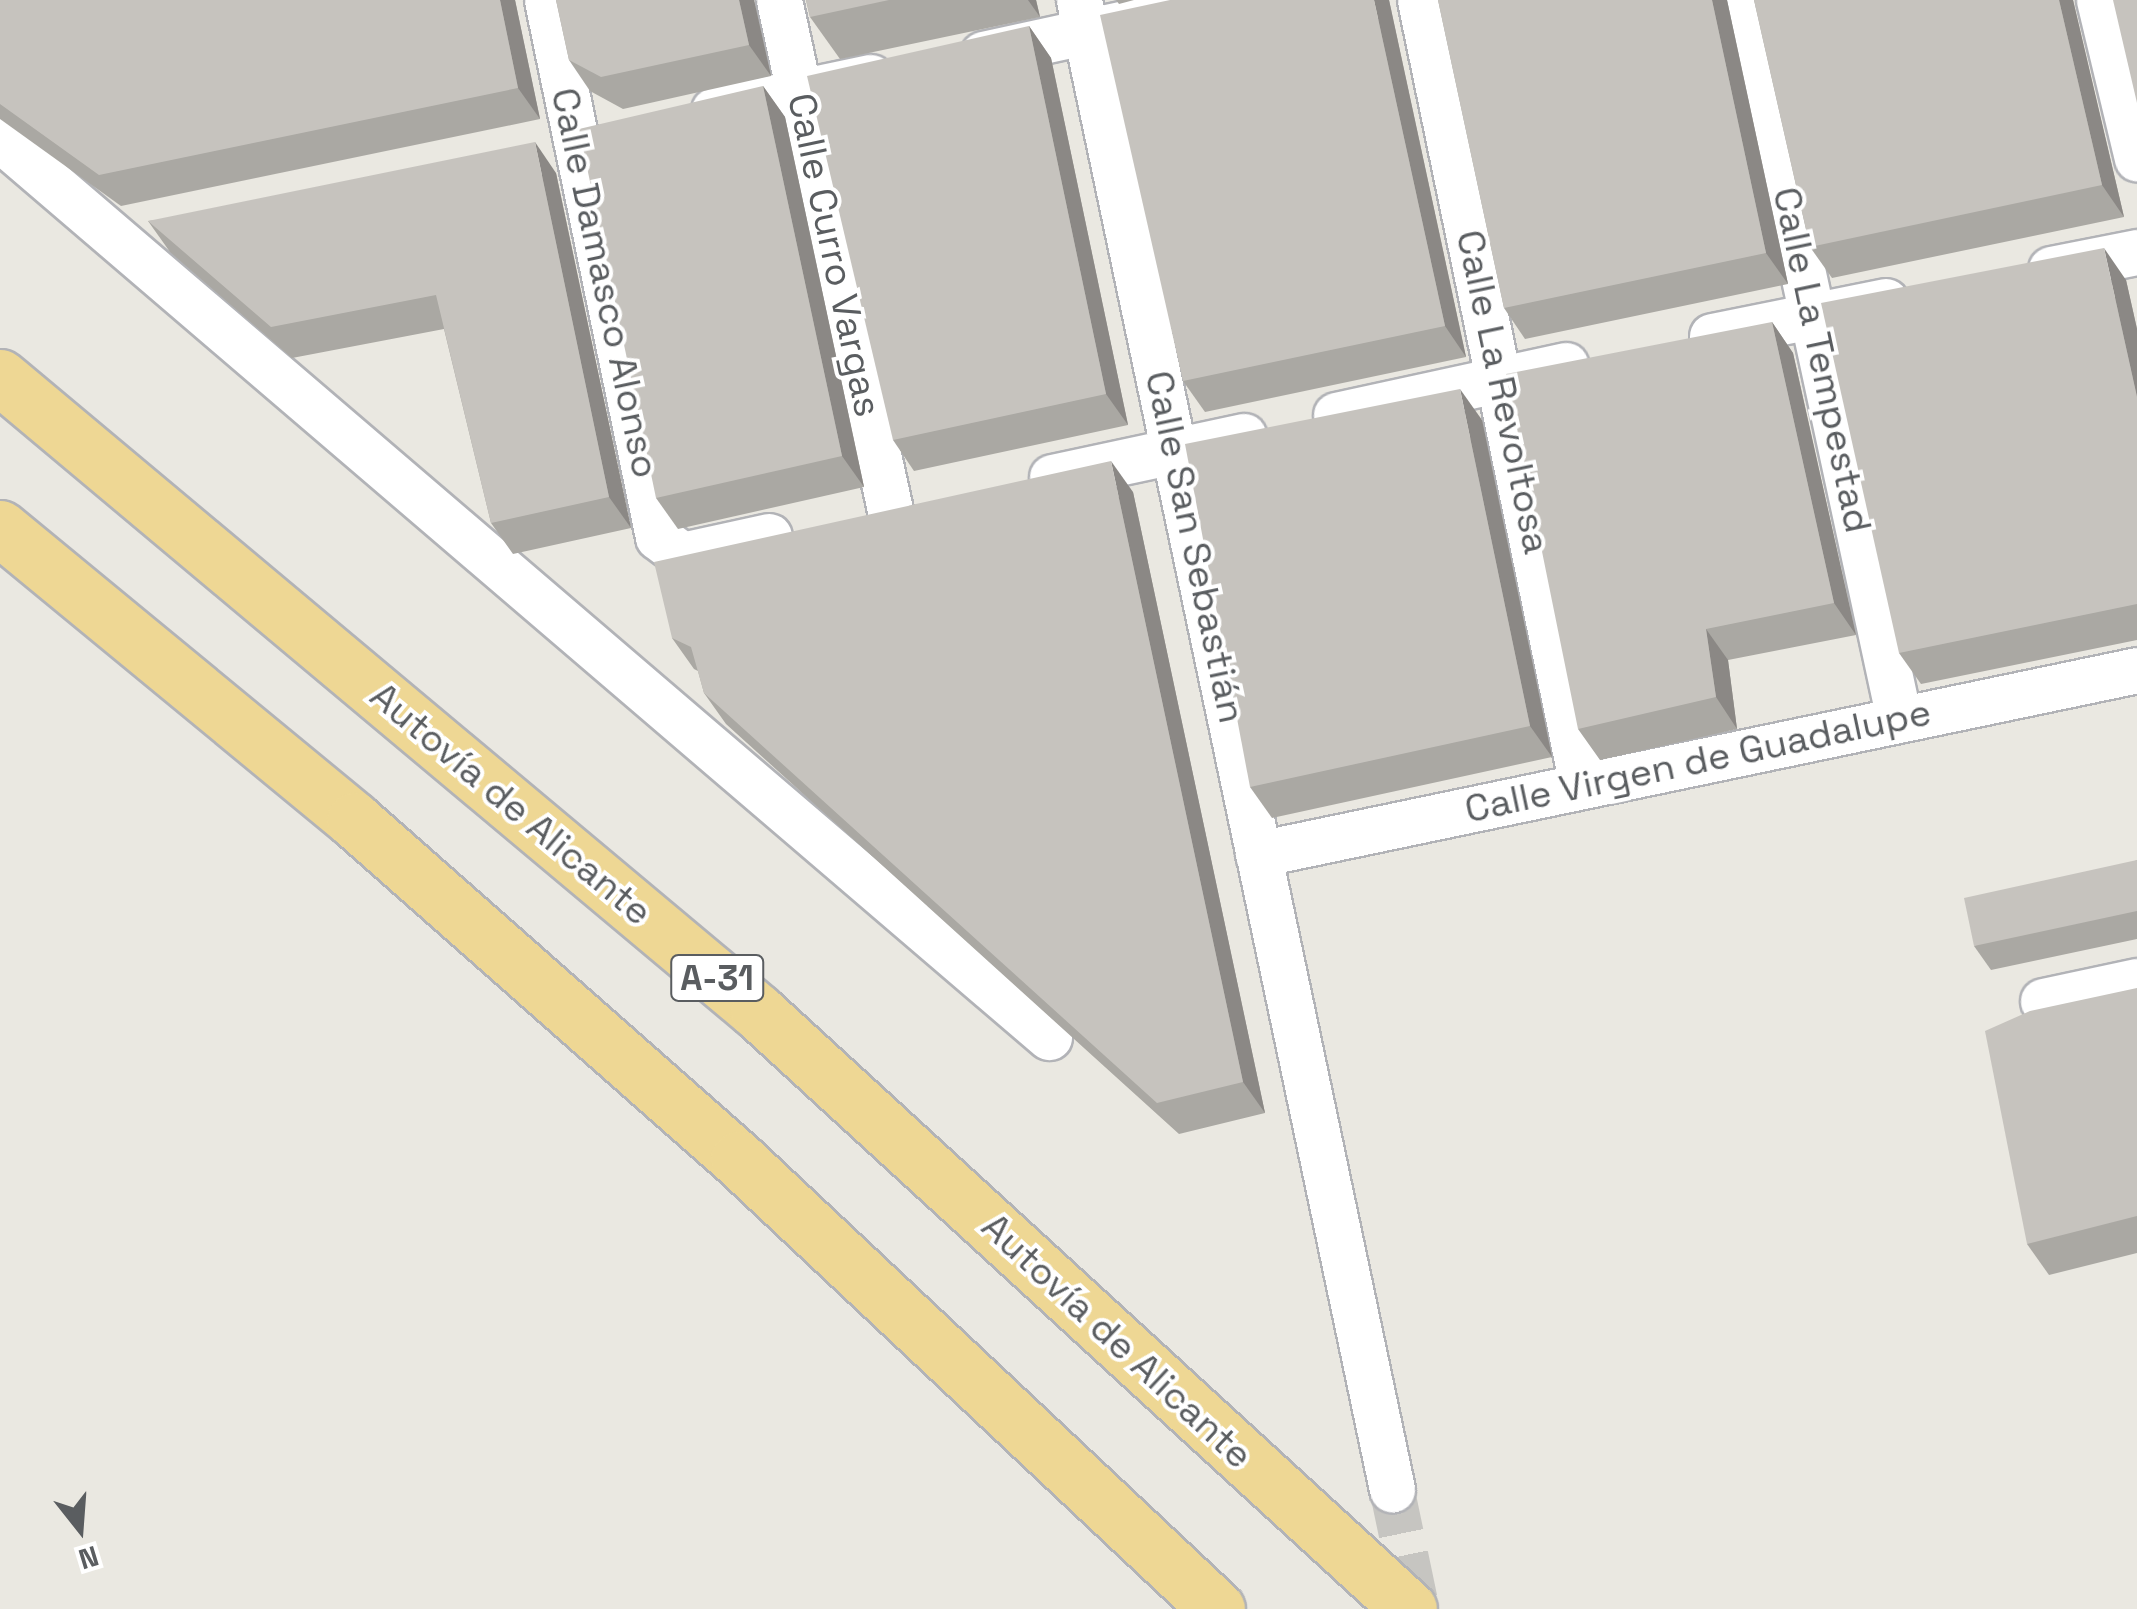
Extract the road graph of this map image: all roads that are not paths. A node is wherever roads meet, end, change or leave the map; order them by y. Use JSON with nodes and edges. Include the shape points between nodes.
{"nodes":[{"id":1,"x":547,"y":0,"type":"edge"},
{"id":2,"x":779,"y":0,"type":"edge"},
{"id":3,"x":1230,"y":0,"type":"edge"},
{"id":4,"x":1420,"y":0,"type":"edge"},
{"id":5,"x":1744,"y":0,"type":"edge"},
{"id":6,"x":2100,"y":0,"type":"edge"},
{"id":7,"x":1082,"y":16,"type":"edge"},
{"id":8,"x":799,"y":92,"type":"junction"},
{"id":9,"x":668,"y":120,"type":"edge"},
{"id":10,"x":0,"y":139,"type":"edge"},
{"id":11,"x":2137,"y":158,"type":"edge"},
{"id":12,"x":172,"y":227,"type":"edge"},
{"id":13,"x":115,"y":240,"type":"junction"},
{"id":14,"x":2137,"y":252,"type":"edge"},
{"id":15,"x":2004,"y":278,"type":"edge"},
{"id":16,"x":1928,"y":293,"type":"edge"},
{"id":17,"x":1814,"y":315,"type":"junction"},
{"id":18,"x":1677,"y":343,"type":"edge"},
{"id":19,"x":1618,"y":355,"type":"edge"},
{"id":20,"x":0,"y":377,"type":"edge"},
{"id":21,"x":1501,"y":378,"type":"junction"},
{"id":22,"x":1175,"y":452,"type":"junction"},
{"id":23,"x":1004,"y":487,"type":"edge"},
{"id":24,"x":0,"y":528,"type":"edge"},
{"id":25,"x":682,"y":555,"type":"joint"},
{"id":26,"x":2137,"y":670,"type":"edge"},
{"id":27,"x":1899,"y":719,"type":"junction"},
{"id":28,"x":1582,"y":785,"type":"junction"},
{"id":29,"x":1258,"y":854,"type":"junction"},
{"id":30,"x":2137,"y":981,"type":"edge"},
{"id":31,"x":2042,"y":1001,"type":"dead end"},
{"id":32,"x":1048,"y":1037,"type":"edge"},
{"id":33,"x":1392,"y":1489,"type":"tunnel mouth"},
{"id":34,"x":1217,"y":1609,"type":"edge"},
{"id":35,"x":1409,"y":1609,"type":"edge"}],
"edges":[{"from":1,"to":25,"type":"street","name":"Calle Damasco Alonso","via":[[658,538]]},
{"from":2,"to":8,"type":"street","name":"Calle Curro Vargas"},
{"from":3,"to":7,"type":"street"},
{"from":4,"to":21,"type":"street","name":"Calle La Revoltosa"},
{"from":5,"to":17,"type":"street","name":"Calle La Tempestad"},
{"from":6,"to":11,"type":"street"},
{"from":7,"to":8,"type":"street","via":[[921,67]]},
{"from":7,"to":22,"type":"street","name":"Calle San Sebastián"},
{"from":8,"to":9,"type":"street"},
{"from":8,"to":25,"type":"street","name":"Calle Curro Vargas","via":[[871,515]]},
{"from":10,"to":13,"type":"street"},
{"from":12,"to":13,"type":"street"},
{"from":13,"to":32,"type":"street"},
{"from":14,"to":15,"type":"street"},
{"from":16,"to":17,"type":"street"},
{"from":17,"to":18,"type":"street"},
{"from":17,"to":27,"type":"street","name":"Calle La Tempestad"},
{"from":19,"to":21,"type":"street"},
{"from":20,"to":35,"type":"highway","name":"Autovía de Alicante","number":"A-31","via":[[758,1012]]},
{"from":21,"to":22,"type":"street"},
{"from":21,"to":28,"type":"street","name":"Calle La Revoltosa"},
{"from":22,"to":23,"type":"street"},
{"from":22,"to":29,"type":"street","name":"Calle San Sebastián"},
{"from":24,"to":34,"type":"highway","via":[[354,820],[738,1159]]},
{"from":26,"to":27,"type":"street","name":"Calle Virgen de Guadalupe"},
{"from":27,"to":28,"type":"street","name":"Calle Virgen de Guadalupe"},
{"from":28,"to":29,"type":"street","name":"Calle Virgen de Guadalupe"},
{"from":29,"to":33,"type":"street","name":"Calle San Sebastián","via":[[1314,1094]]},
{"from":30,"to":31,"type":"street"}]}
